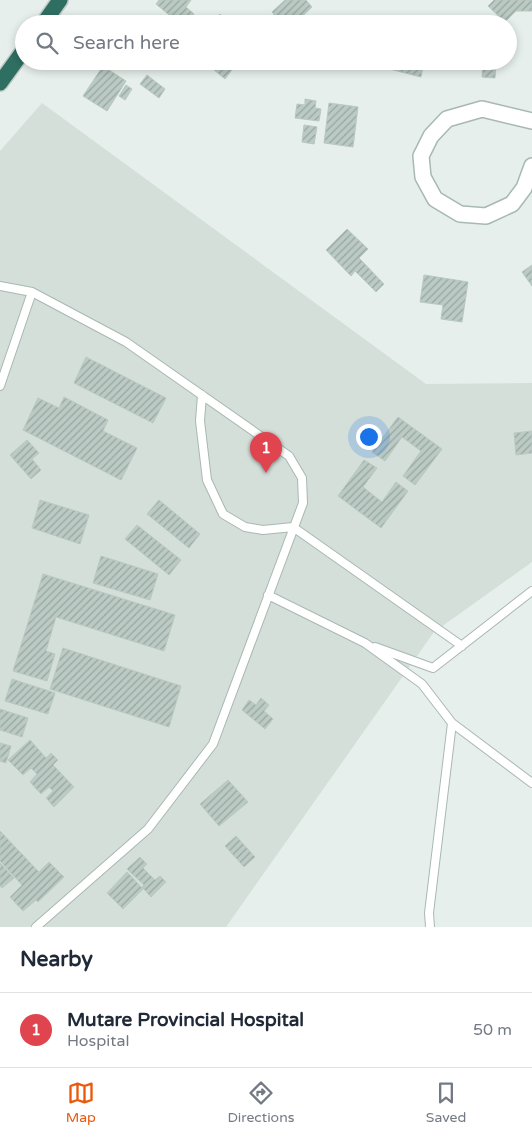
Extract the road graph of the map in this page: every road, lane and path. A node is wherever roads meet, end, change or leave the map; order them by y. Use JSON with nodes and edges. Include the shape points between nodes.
{"nodes":[{"id":1,"x":60,"y":0,"type":"edge"},
{"id":2,"x":49,"y":15,"type":"edge"},
{"id":3,"x":15,"y":62,"type":"edge"},
{"id":4,"x":0,"y":82,"type":"edge"},
{"id":5,"x":532,"y":120,"type":"edge"},
{"id":6,"x":532,"y":166,"type":"edge"},
{"id":7,"x":0,"y":286,"type":"edge"},
{"id":8,"x":32,"y":292,"type":"junction"},
{"id":9,"x":0,"y":386,"type":"edge"},
{"id":10,"x":202,"y":395,"type":"junction"},
{"id":11,"x":293,"y":527,"type":"junction"},
{"id":12,"x":532,"y":591,"type":"edge"},
{"id":13,"x":268,"y":595,"type":"junction"},
{"id":14,"x":365,"y":643,"type":"junction"},
{"id":15,"x":462,"y":646,"type":"junction"},
{"id":16,"x":452,"y":723,"type":"junction"},
{"id":17,"x":532,"y":783,"type":"edge"},
{"id":18,"x":36,"y":927,"type":"edge"},
{"id":19,"x":430,"y":927,"type":"edge"}],
"edges":[{"from":1,"to":2,"type":"highway"},
{"from":3,"to":4,"type":"highway"},
{"from":5,"to":6,"type":"street","via":[[482,109],[446,119],[431,136],[421,156],[423,177],[435,199],[460,214],[486,216],[512,204],[524,188]]},
{"from":7,"to":8,"type":"lane"},
{"from":8,"to":9,"type":"lane"},
{"from":8,"to":10,"type":"lane","via":[[126,342]]},
{"from":10,"to":11,"type":"lane","via":[[290,456],[302,478],[302,503]]},
{"from":10,"to":11,"type":"lane","via":[[200,421],[207,480],[224,514],[245,528]]},
{"from":11,"to":13,"type":"lane"},
{"from":11,"to":15,"type":"lane"},
{"from":12,"to":15,"type":"lane"},
{"from":13,"to":14,"type":"lane"},
{"from":13,"to":18,"type":"lane","via":[[213,744],[148,829]]},
{"from":14,"to":15,"type":"lane","via":[[433,668]]},
{"from":14,"to":16,"type":"lane","via":[[422,684]]},
{"from":16,"to":17,"type":"lane"},
{"from":16,"to":19,"type":"lane","via":[[429,912]]}]}
